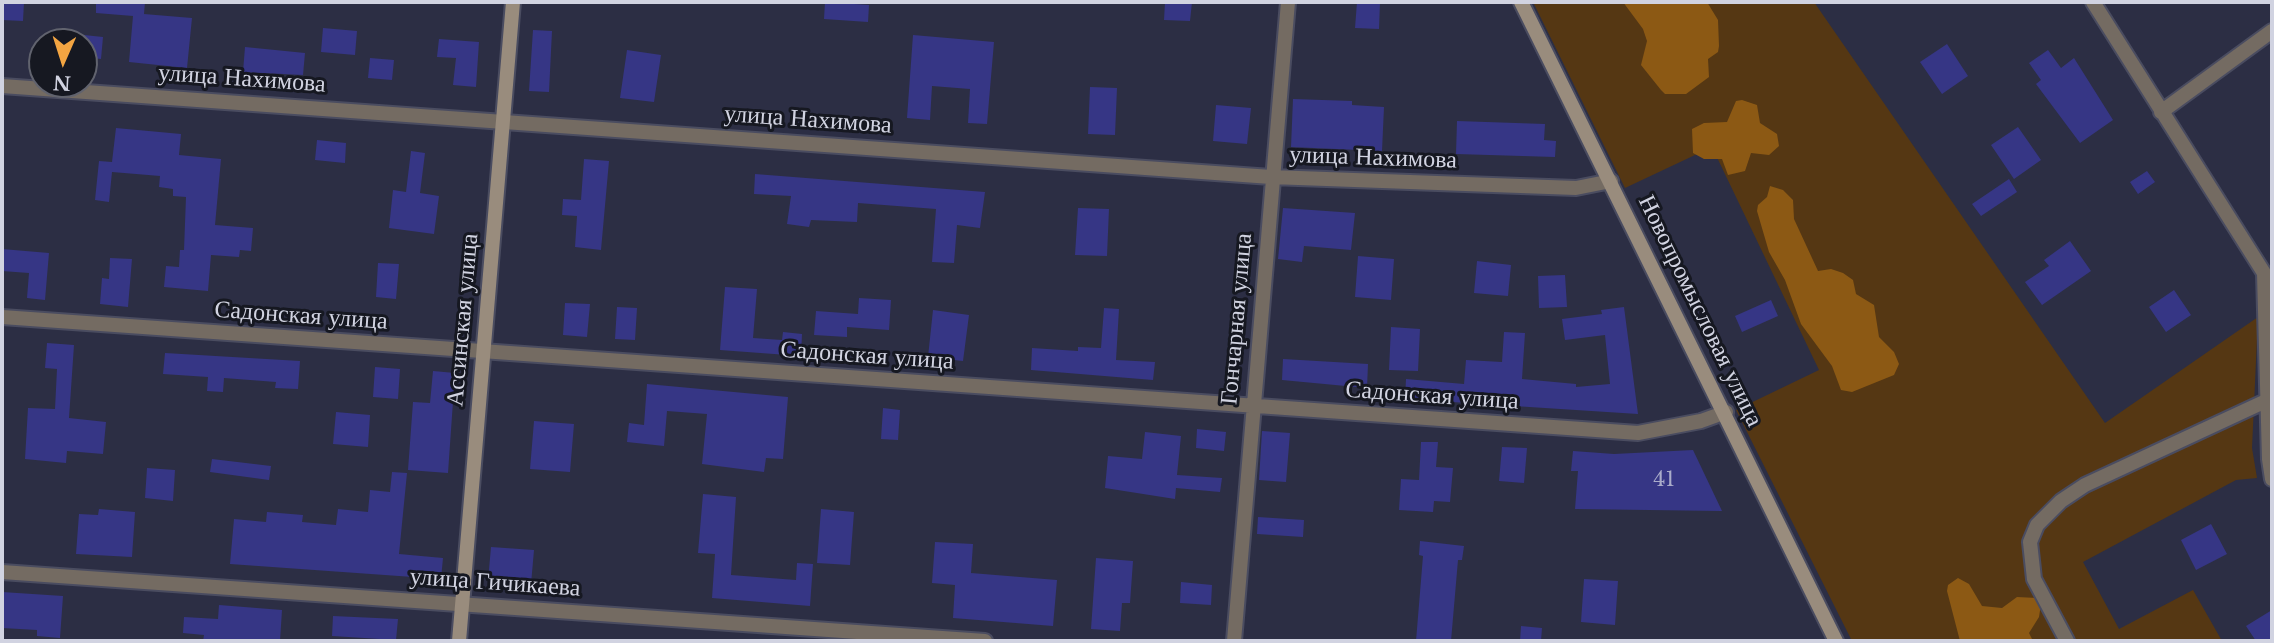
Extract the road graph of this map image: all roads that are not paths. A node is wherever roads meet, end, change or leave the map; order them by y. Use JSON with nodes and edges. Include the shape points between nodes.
{"nodes":[{"id":1,"x":513,"y":2,"type":"edge"},
{"id":2,"x":1288,"y":2,"type":"edge"},
{"id":3,"x":1521,"y":2,"type":"edge"},
{"id":4,"x":2093,"y":2,"type":"edge"},
{"id":5,"x":2272,"y":31,"type":"edge"},
{"id":6,"x":2,"y":86,"type":"edge"},
{"id":7,"x":2161,"y":112,"type":"junction"},
{"id":8,"x":503,"y":120,"type":"junction"},
{"id":9,"x":1271,"y":177,"type":"junction"},
{"id":10,"x":1611,"y":181,"type":"junction"},
{"id":11,"x":2268,"y":272,"type":"edge"},
{"id":12,"x":2,"y":317,"type":"edge"},
{"id":13,"x":484,"y":351,"type":"junction"},
{"id":14,"x":2268,"y":400,"type":"junction"},
{"id":15,"x":1252,"y":407,"type":"junction"},
{"id":16,"x":1726,"y":412,"type":"junction"},
{"id":17,"x":2271,"y":459,"type":"edge"},
{"id":18,"x":2272,"y":479,"type":"edge"},
{"id":19,"x":2,"y":572,"type":"edge"},
{"id":20,"x":462,"y":603,"type":"junction"},
{"id":21,"x":459,"y":641,"type":"edge"},
{"id":22,"x":985,"y":641,"type":"edge"},
{"id":23,"x":1234,"y":641,"type":"edge"},
{"id":24,"x":1836,"y":641,"type":"edge"},
{"id":25,"x":2067,"y":641,"type":"edge"}],
"edges":[{"from":1,"to":8,"type":"main road","name":"Ассинская улица"},
{"from":2,"to":9,"type":"street","name":"Гончарная улица"},
{"from":3,"to":10,"type":"main road","name":"Новопромысловая улица"},
{"from":4,"to":7,"type":"street"},
{"from":5,"to":7,"type":"street"},
{"from":6,"to":8,"type":"street","name":"улица Нахимова"},
{"from":7,"to":11,"type":"street"},
{"from":8,"to":9,"type":"street","name":"улица Нахимова"},
{"from":8,"to":13,"type":"main road","name":"Ассинская улица"},
{"from":9,"to":10,"type":"street","name":"улица Нахимова","via":[[1576,188]]},
{"from":9,"to":15,"type":"street","name":"Гончарная улица"},
{"from":10,"to":16,"type":"main road","name":"Новопромысловая улица"},
{"from":11,"to":14,"type":"street"},
{"from":12,"to":13,"type":"street","name":"Садонская улица"},
{"from":13,"to":15,"type":"street","name":"Садонская улица"},
{"from":13,"to":20,"type":"main road","name":"Ассинская улица"},
{"from":14,"to":17,"type":"street"},
{"from":14,"to":25,"type":"street","via":[[2085,485],[2037,525],[2030,542],[2034,579]]},
{"from":15,"to":16,"type":"street","name":"Садонская улица","via":[[1638,433]]},
{"from":15,"to":23,"type":"street","name":"Гончарная улица"},
{"from":16,"to":24,"type":"main road","name":"Новопромысловая улица"},
{"from":17,"to":18,"type":"street"},
{"from":19,"to":20,"type":"street","name":"улица Гичикаева"},
{"from":20,"to":21,"type":"main road","name":"Ассинская улица"},
{"from":20,"to":22,"type":"street","name":"улица Гичикаева"}]}
